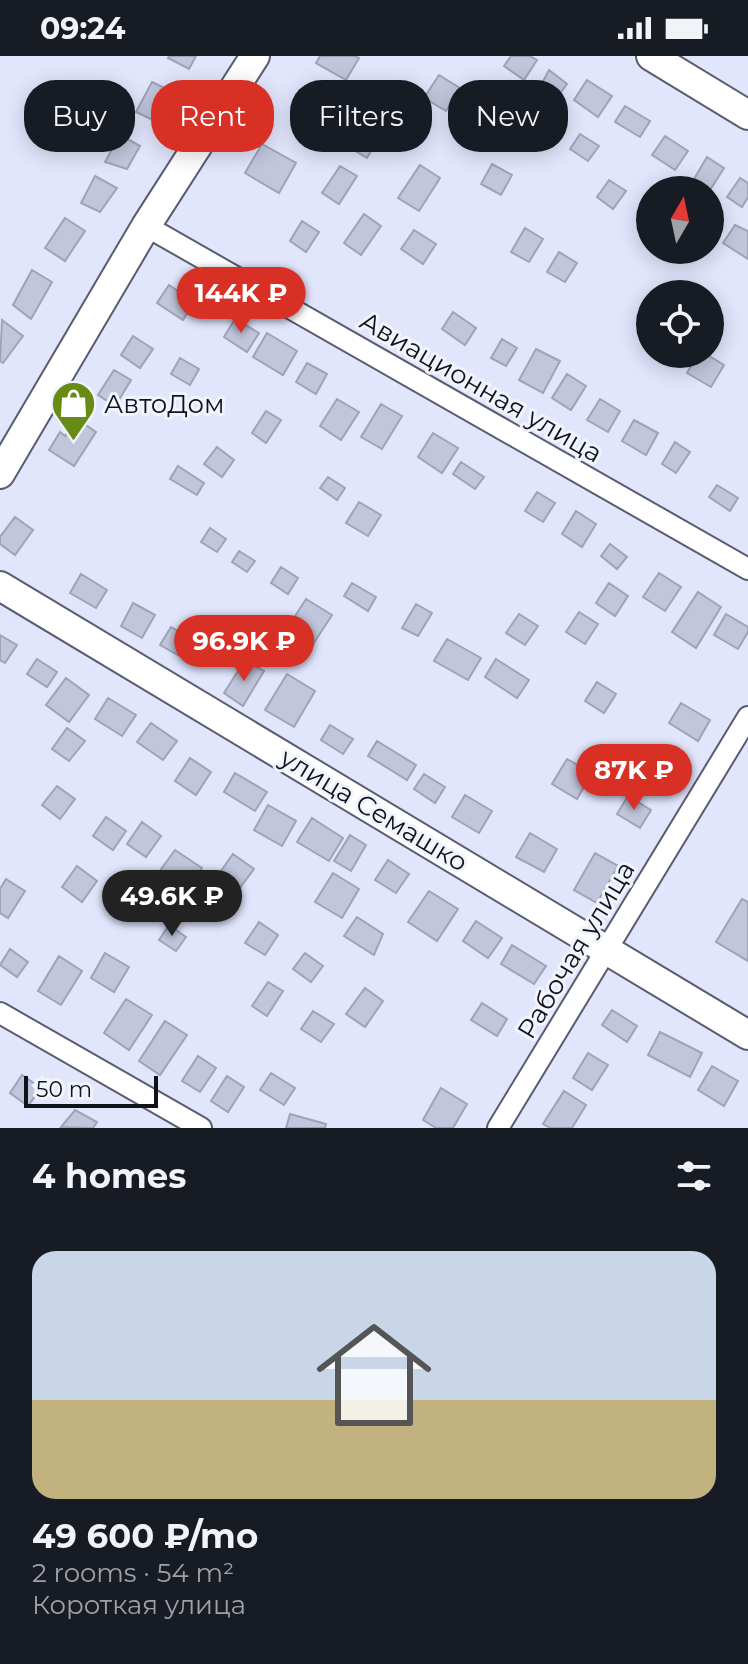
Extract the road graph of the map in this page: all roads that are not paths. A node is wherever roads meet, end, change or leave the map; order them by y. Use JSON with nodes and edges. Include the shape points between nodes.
{"nodes":[{"id":1,"x":255,"y":56,"type":"edge"},
{"id":2,"x":651,"y":56,"type":"edge"},
{"id":3,"x":748,"y":115,"type":"edge"},
{"id":4,"x":146,"y":226,"type":"junction"},
{"id":5,"x":0,"y":474,"type":"edge"},
{"id":6,"x":748,"y":569,"type":"edge"},
{"id":7,"x":0,"y":586,"type":"edge"},
{"id":8,"x":748,"y":717,"type":"edge"},
{"id":9,"x":606,"y":950,"type":"junction"},
{"id":10,"x":0,"y":1013,"type":"edge"},
{"id":11,"x":748,"y":1035,"type":"edge"},
{"id":12,"x":201,"y":1128,"type":"edge"},
{"id":13,"x":498,"y":1128,"type":"edge"}],
"edges":[{"from":1,"to":4,"type":"main road"},
{"from":2,"to":3,"type":"main road"},
{"from":4,"to":5,"type":"main road"},
{"from":4,"to":6,"type":"street","name":"Авиационная улица"},
{"from":7,"to":9,"type":"main road","name":"улица Семашко"},
{"from":8,"to":9,"type":"street","name":"Рабочая улица"},
{"from":9,"to":11,"type":"main road","name":"улица Семашко"},
{"from":9,"to":13,"type":"street","name":"Рабочая улица"},
{"from":10,"to":12,"type":"street"}]}
